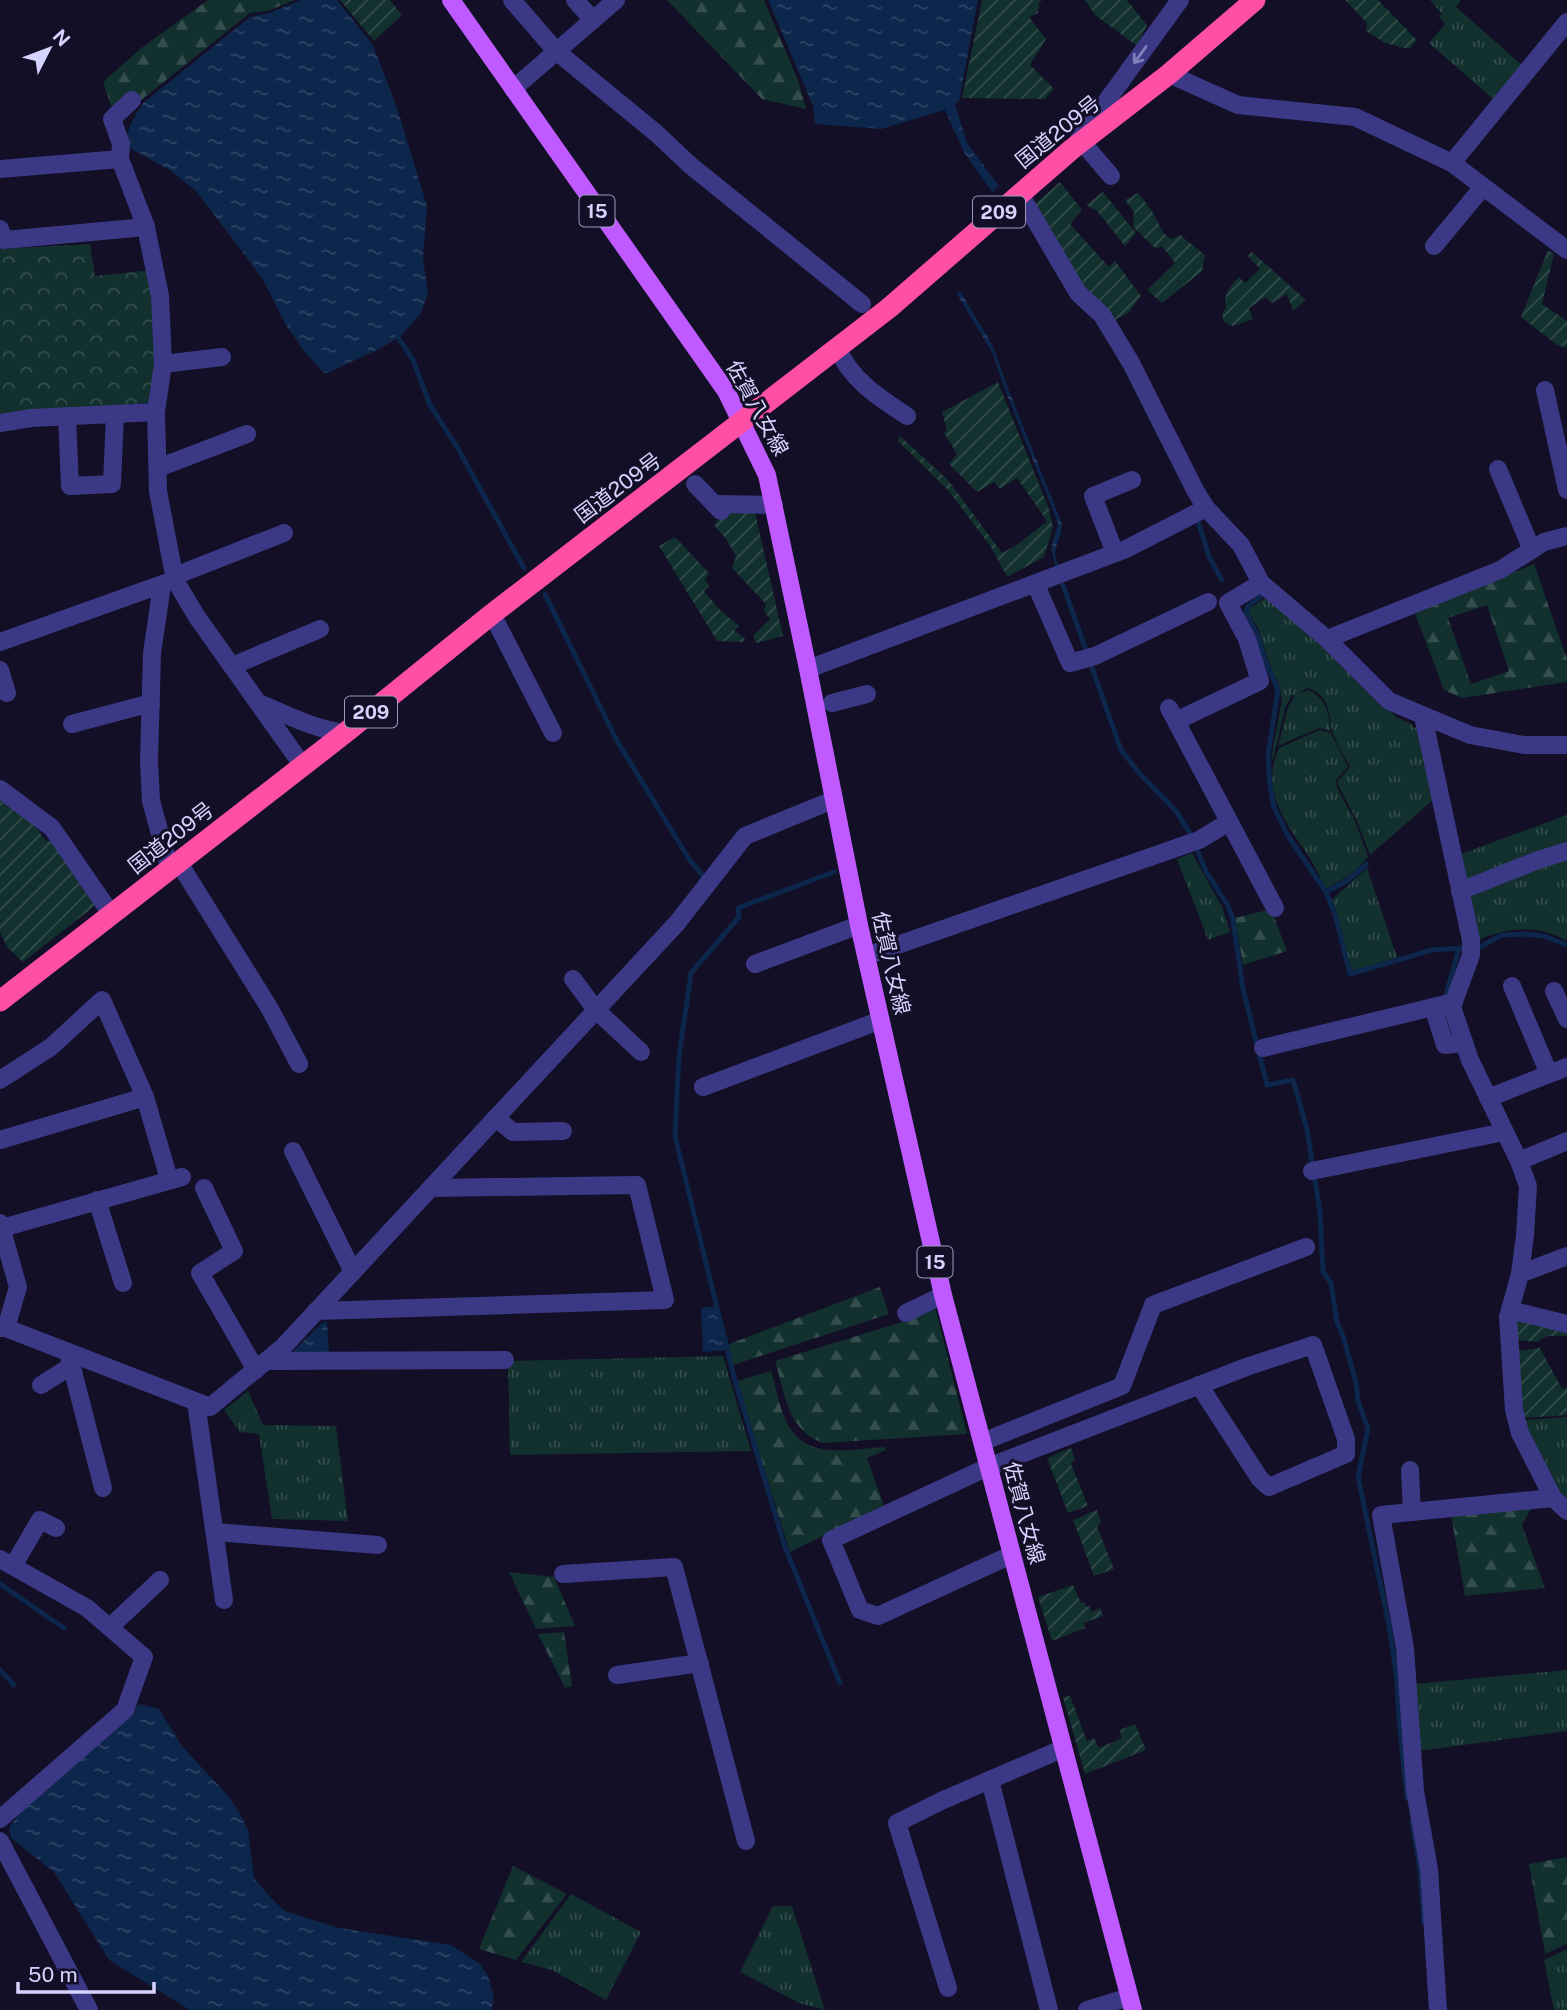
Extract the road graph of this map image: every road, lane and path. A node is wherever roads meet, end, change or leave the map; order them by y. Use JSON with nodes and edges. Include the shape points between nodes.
{"nodes":[{"id":1,"x":451,"y":0,"type":"edge"},
{"id":2,"x":512,"y":0,"type":"edge"},
{"id":3,"x":575,"y":0,"type":"edge"},
{"id":4,"x":616,"y":0,"type":"edge"},
{"id":5,"x":1180,"y":0,"type":"edge"},
{"id":6,"x":1255,"y":0,"type":"edge"},
{"id":7,"x":593,"y":20,"type":"junction"},
{"id":8,"x":1567,"y":22,"type":"edge"},
{"id":9,"x":556,"y":51,"type":"junction"},
{"id":10,"x":1169,"y":74,"type":"junction"},
{"id":11,"x":513,"y":89,"type":"junction"},
{"id":12,"x":132,"y":100,"type":"dead end"},
{"id":13,"x":1077,"y":145,"type":"junction"},
{"id":14,"x":120,"y":159,"type":"junction"},
{"id":15,"x":1452,"y":163,"type":"junction"},
{"id":16,"x":0,"y":169,"type":"edge"},
{"id":17,"x":1111,"y":176,"type":"dead end"},
{"id":18,"x":1483,"y":187,"type":"junction"},
{"id":19,"x":1020,"y":194,"type":"junction"},
{"id":20,"x":146,"y":227,"type":"junction"},
{"id":21,"x":0,"y":229,"type":"edge"},
{"id":22,"x":1434,"y":246,"type":"dead end"},
{"id":23,"x":1567,"y":250,"type":"edge"},
{"id":24,"x":862,"y":304,"type":"dead end"},
{"id":25,"x":838,"y":348,"type":"junction"},
{"id":26,"x":222,"y":357,"type":"dead end"},
{"id":27,"x":163,"y":364,"type":"junction"},
{"id":28,"x":1545,"y":390,"type":"dead end"},
{"id":29,"x":156,"y":412,"type":"junction"},
{"id":30,"x":115,"y":414,"type":"junction"},
{"id":31,"x":67,"y":416,"type":"junction"},
{"id":32,"x":907,"y":416,"type":"dead end"},
{"id":33,"x":0,"y":423,"type":"edge"},
{"id":34,"x":743,"y":423,"type":"junction"},
{"id":35,"x":1560,"y":428,"type":"edge"},
{"id":36,"x":247,"y":434,"type":"dead end"},
{"id":37,"x":158,"y":468,"type":"junction"},
{"id":38,"x":1498,"y":469,"type":"dead end"},
{"id":39,"x":1132,"y":481,"type":"dead end"},
{"id":40,"x":695,"y":484,"type":"dead end"},
{"id":41,"x":1567,"y":490,"type":"edge"},
{"id":42,"x":774,"y":505,"type":"junction"},
{"id":43,"x":1206,"y":508,"type":"junction"},
{"id":44,"x":284,"y":533,"type":"dead end"},
{"id":45,"x":1567,"y":536,"type":"edge"},
{"id":46,"x":1532,"y":550,"type":"junction"},
{"id":47,"x":1115,"y":554,"type":"junction"},
{"id":48,"x":171,"y":580,"type":"junction"},
{"id":49,"x":1261,"y":583,"type":"junction"},
{"id":50,"x":1036,"y":585,"type":"junction"},
{"id":51,"x":1208,"y":602,"type":"dead end"},
{"id":52,"x":492,"y":614,"type":"junction"},
{"id":53,"x":320,"y":629,"type":"dead end"},
{"id":54,"x":1327,"y":639,"type":"junction"},
{"id":55,"x":0,"y":642,"type":"edge"},
{"id":56,"x":232,"y":666,"type":"junction"},
{"id":57,"x":808,"y":669,"type":"junction"},
{"id":58,"x":0,"y":670,"type":"edge"},
{"id":59,"x":7,"y":693,"type":"dead end"},
{"id":60,"x":867,"y":694,"type":"dead end"},
{"id":61,"x":258,"y":702,"type":"junction"},
{"id":62,"x":150,"y":703,"type":"junction"},
{"id":63,"x":832,"y":703,"type":"dead end"},
{"id":64,"x":1423,"y":716,"type":"junction"},
{"id":65,"x":72,"y":724,"type":"dead end"},
{"id":66,"x":345,"y":733,"type":"junction"},
{"id":67,"x":553,"y":733,"type":"dead end"},
{"id":68,"x":1567,"y":745,"type":"edge"},
{"id":69,"x":303,"y":766,"type":"junction"},
{"id":70,"x":0,"y":789,"type":"edge"},
{"id":71,"x":833,"y":800,"type":"junction"},
{"id":72,"x":1229,"y":821,"type":"junction"},
{"id":73,"x":1567,"y":851,"type":"edge"},
{"id":74,"x":175,"y":867,"type":"junction"},
{"id":75,"x":1460,"y":891,"type":"junction"},
{"id":76,"x":1275,"y":908,"type":"dead end"},
{"id":77,"x":112,"y":915,"type":"junction"},
{"id":78,"x":859,"y":925,"type":"junction"},
{"id":79,"x":866,"y":956,"type":"junction"},
{"id":80,"x":755,"y":964,"type":"dead end"},
{"id":81,"x":573,"y":979,"type":"dead end"},
{"id":82,"x":1512,"y":986,"type":"dead end"},
{"id":83,"x":1554,"y":990,"type":"dead end"},
{"id":84,"x":0,"y":1001,"type":"edge"},
{"id":85,"x":1454,"y":1002,"type":"junction"},
{"id":86,"x":1433,"y":1007,"type":"junction"},
{"id":87,"x":596,"y":1010,"type":"junction"},
{"id":88,"x":1567,"y":1019,"type":"edge"},
{"id":89,"x":881,"y":1020,"type":"junction"},
{"id":90,"x":1464,"y":1043,"type":"junction"},
{"id":91,"x":1263,"y":1048,"type":"dead end"},
{"id":92,"x":642,"y":1052,"type":"dead end"},
{"id":93,"x":299,"y":1064,"type":"dead end"},
{"id":94,"x":1567,"y":1067,"type":"edge"},
{"id":95,"x":1549,"y":1074,"type":"junction"},
{"id":96,"x":0,"y":1080,"type":"edge"},
{"id":97,"x":703,"y":1087,"type":"dead end"},
{"id":98,"x":145,"y":1097,"type":"junction"},
{"id":99,"x":1488,"y":1098,"type":"junction"},
{"id":100,"x":496,"y":1118,"type":"junction"},
{"id":101,"x":563,"y":1131,"type":"dead end"},
{"id":102,"x":1504,"y":1132,"type":"junction"},
{"id":103,"x":0,"y":1140,"type":"edge"},
{"id":104,"x":1567,"y":1141,"type":"edge"},
{"id":105,"x":293,"y":1151,"type":"dead end"},
{"id":106,"x":1519,"y":1161,"type":"junction"},
{"id":107,"x":1311,"y":1171,"type":"dead end"},
{"id":108,"x":204,"y":1188,"type":"dead end"},
{"id":109,"x":431,"y":1188,"type":"junction"},
{"id":110,"x":97,"y":1200,"type":"junction"},
{"id":111,"x":1,"y":1226,"type":"edge"},
{"id":112,"x":1306,"y":1247,"type":"dead end"},
{"id":113,"x":1567,"y":1256,"type":"edge"},
{"id":114,"x":353,"y":1272,"type":"junction"},
{"id":115,"x":1520,"y":1274,"type":"junction"},
{"id":116,"x":124,"y":1283,"type":"dead end"},
{"id":117,"x":943,"y":1295,"type":"junction"},
{"id":118,"x":1510,"y":1310,"type":"junction"},
{"id":119,"x":316,"y":1311,"type":"junction"},
{"id":120,"x":906,"y":1313,"type":"dead end"},
{"id":121,"x":1567,"y":1324,"type":"edge"},
{"id":122,"x":3,"y":1328,"type":"edge"},
{"id":123,"x":70,"y":1359,"type":"junction"},
{"id":124,"x":505,"y":1360,"type":"dead end"},
{"id":125,"x":261,"y":1366,"type":"junction"},
{"id":126,"x":41,"y":1385,"type":"dead end"},
{"id":127,"x":1199,"y":1385,"type":"junction"},
{"id":128,"x":197,"y":1402,"type":"junction"},
{"id":129,"x":982,"y":1442,"type":"junction"},
{"id":130,"x":988,"y":1467,"type":"junction"},
{"id":131,"x":1410,"y":1470,"type":"dead end"},
{"id":132,"x":103,"y":1488,"type":"dead end"},
{"id":133,"x":1553,"y":1498,"type":"junction"},
{"id":134,"x":1567,"y":1511,"type":"edge"},
{"id":135,"x":1412,"y":1512,"type":"junction"},
{"id":136,"x":56,"y":1528,"type":"dead end"},
{"id":137,"x":215,"y":1532,"type":"junction"},
{"id":138,"x":378,"y":1545,"type":"dead end"},
{"id":139,"x":1011,"y":1555,"type":"junction"},
{"id":140,"x":6,"y":1563,"type":"edge"},
{"id":141,"x":563,"y":1574,"type":"dead end"},
{"id":142,"x":160,"y":1580,"type":"dead end"},
{"id":143,"x":224,"y":1600,"type":"dead end"},
{"id":144,"x":110,"y":1627,"type":"junction"},
{"id":145,"x":700,"y":1663,"type":"junction"},
{"id":146,"x":617,"y":1675,"type":"dead end"},
{"id":147,"x":1062,"y":1749,"type":"junction"},
{"id":148,"x":990,"y":1780,"type":"junction"},
{"id":149,"x":0,"y":1819,"type":"edge"},
{"id":150,"x":0,"y":1841,"type":"edge"},
{"id":151,"x":746,"y":1841,"type":"dead end"},
{"id":152,"x":948,"y":1988,"type":"dead end"},
{"id":153,"x":1131,"y":2003,"type":"edge"},
{"id":154,"x":83,"y":2008,"type":"edge"},
{"id":155,"x":1049,"y":2010,"type":"edge"},
{"id":156,"x":1087,"y":2010,"type":"edge"},
{"id":157,"x":1438,"y":2010,"type":"edge"}],
"edges":[{"from":1,"to":11,"type":"main road","name":"佐賀八女線","number":"15"},
{"from":2,"to":9,"type":"street"},
{"from":3,"to":7,"type":"street"},
{"from":4,"to":7,"type":"street"},
{"from":5,"to":13,"type":"street","one_way":true},
{"from":6,"to":10,"type":"highway","name":"国道209号","number":"209"},
{"from":7,"to":9,"type":"street"},
{"from":8,"to":15,"type":"street"},
{"from":9,"to":11,"type":"street"},
{"from":9,"to":24,"type":"street"},
{"from":10,"to":13,"type":"highway","name":"国道209号","number":"209"},
{"from":10,"to":15,"type":"street","via":[[1238,104],[1355,117]]},
{"from":11,"to":34,"type":"main road","name":"佐賀八女線","number":"15","via":[[726,391]]},
{"from":12,"to":14,"type":"street","via":[[112,119],[121,144]]},
{"from":13,"to":17,"type":"street"},
{"from":13,"to":19,"type":"highway","name":"国道209号","number":"209"},
{"from":14,"to":16,"type":"street"},
{"from":14,"to":20,"type":"street"},
{"from":15,"to":18,"type":"street"},
{"from":18,"to":22,"type":"street"},
{"from":18,"to":23,"type":"street"},
{"from":19,"to":25,"type":"highway","name":"国道209号","number":"209"},
{"from":19,"to":43,"type":"street","via":[[1078,293],[1102,314]]},
{"from":20,"to":21,"type":"street","via":[[4,240]]},
{"from":20,"to":27,"type":"street","via":[[160,296]]},
{"from":25,"to":32,"type":"street","via":[[871,392]]},
{"from":25,"to":34,"type":"highway","name":"国道209号","number":"209"},
{"from":26,"to":27,"type":"street"},
{"from":27,"to":29,"type":"street"},
{"from":28,"to":35,"type":"street"},
{"from":29,"to":30,"type":"street"},
{"from":29,"to":37,"type":"street"},
{"from":30,"to":31,"type":"street"},
{"from":30,"to":31,"type":"street","via":[[112,484],[69,486]]},
{"from":31,"to":33,"type":"street"},
{"from":34,"to":42,"type":"main road","name":"佐賀八女線","number":"15","via":[[767,475]]},
{"from":34,"to":52,"type":"highway","name":"国道209号","number":"209"},
{"from":35,"to":41,"type":"street"},
{"from":36,"to":37,"type":"street"},
{"from":37,"to":48,"type":"street"},
{"from":38,"to":46,"type":"street"},
{"from":39,"to":47,"type":"street","via":[[1093,496]]},
{"from":40,"to":42,"type":"street","via":[[718,507]]},
{"from":42,"to":57,"type":"main road","name":"佐賀八女線","number":"15"},
{"from":43,"to":47,"type":"street"},
{"from":43,"to":49,"type":"street","via":[[1241,545]]},
{"from":44,"to":48,"type":"street"},
{"from":45,"to":46,"type":"street"},
{"from":46,"to":54,"type":"street","via":[[1500,570]]},
{"from":47,"to":50,"type":"street"},
{"from":48,"to":55,"type":"street"},
{"from":48,"to":56,"type":"street"},
{"from":48,"to":62,"type":"street","via":[[152,653]]},
{"from":49,"to":54,"type":"street"},
{"from":49,"to":72,"type":"street","via":[[1228,603],[1247,639],[1260,681],[1173,714]]},
{"from":50,"to":51,"type":"street","via":[[1070,663],[1095,656]]},
{"from":50,"to":57,"type":"street"},
{"from":52,"to":66,"type":"highway","name":"国道209号","number":"209"},
{"from":52,"to":67,"type":"street"},
{"from":53,"to":56,"type":"street"},
{"from":54,"to":64,"type":"street","via":[[1389,701]]},
{"from":56,"to":61,"type":"street"},
{"from":57,"to":71,"type":"main road","name":"佐賀八女線","number":"15"},
{"from":58,"to":59,"type":"street"},
{"from":60,"to":63,"type":"street"},
{"from":61,"to":66,"type":"street","via":[[304,723]]},
{"from":61,"to":69,"type":"street"},
{"from":62,"to":65,"type":"street"},
{"from":62,"to":74,"type":"street","via":[[151,801]]},
{"from":64,"to":68,"type":"street","via":[[1470,735],[1524,745]]},
{"from":64,"to":75,"type":"street"},
{"from":66,"to":69,"type":"highway","name":"国道209号","number":"209"},
{"from":69,"to":74,"type":"highway","name":"国道209号","number":"209"},
{"from":70,"to":77,"type":"street","via":[[52,828]]},
{"from":71,"to":78,"type":"main road","name":"佐賀八女線","number":"15"},
{"from":71,"to":87,"type":"street","via":[[744,836],[677,923]]},
{"from":72,"to":76,"type":"street"},
{"from":72,"to":79,"type":"street","via":[[1199,840]]},
{"from":73,"to":75,"type":"street"},
{"from":74,"to":77,"type":"highway","name":"国道209号","number":"209"},
{"from":74,"to":93,"type":"street","via":[[270,1009]]},
{"from":75,"to":85,"type":"street","via":[[1471,955]]},
{"from":77,"to":84,"type":"highway","name":"国道209号","number":"209"},
{"from":78,"to":79,"type":"main road","name":"佐賀八女線","number":"15"},
{"from":78,"to":80,"type":"street"},
{"from":79,"to":89,"type":"main road","name":"佐賀八女線","number":"15"},
{"from":81,"to":87,"type":"street"},
{"from":82,"to":95,"type":"street"},
{"from":83,"to":88,"type":"street"},
{"from":85,"to":86,"type":"street"},
{"from":85,"to":90,"type":"street"},
{"from":86,"to":90,"type":"street","via":[[1445,1045]]},
{"from":86,"to":91,"type":"street"},
{"from":87,"to":92,"type":"street"},
{"from":87,"to":100,"type":"street"},
{"from":89,"to":97,"type":"street"},
{"from":89,"to":117,"type":"main road","name":"佐賀八女線","number":"15"},
{"from":90,"to":99,"type":"street"},
{"from":94,"to":95,"type":"street"},
{"from":95,"to":99,"type":"street"},
{"from":96,"to":98,"type":"street","via":[[51,1046],[102,1000]]},
{"from":98,"to":103,"type":"street"},
{"from":98,"to":110,"type":"street","via":[[176,1178]]},
{"from":99,"to":102,"type":"street"},
{"from":100,"to":101,"type":"street","via":[[513,1132]]},
{"from":100,"to":109,"type":"street"},
{"from":102,"to":106,"type":"street"},
{"from":102,"to":107,"type":"street"},
{"from":104,"to":106,"type":"street"},
{"from":105,"to":114,"type":"street"},
{"from":106,"to":115,"type":"street","via":[[1528,1186]]},
{"from":108,"to":125,"type":"street","via":[[234,1251],[200,1273]]},
{"from":109,"to":114,"type":"street"},
{"from":109,"to":119,"type":"street","via":[[637,1185],[665,1300]]},
{"from":110,"to":111,"type":"street"},
{"from":110,"to":116,"type":"street"},
{"from":111,"to":122,"type":"street","via":[[18,1286]]},
{"from":112,"to":129,"type":"street","via":[[1153,1305],[1122,1386]]},
{"from":113,"to":115,"type":"street"},
{"from":114,"to":119,"type":"street"},
{"from":115,"to":118,"type":"street"},
{"from":117,"to":120,"type":"street"},
{"from":117,"to":129,"type":"main road","name":"佐賀八女線","number":"15"},
{"from":118,"to":121,"type":"street"},
{"from":118,"to":133,"type":"street","via":[[1514,1410],[1520,1433]]},
{"from":119,"to":125,"type":"street"},
{"from":122,"to":123,"type":"street"},
{"from":123,"to":126,"type":"street"},
{"from":123,"to":128,"type":"street"},
{"from":123,"to":132,"type":"street"},
{"from":124,"to":125,"type":"street"},
{"from":125,"to":128,"type":"street","via":[[210,1407]]},
{"from":127,"to":127,"type":"street","via":[[1312,1345],[1346,1439],[1346,1454],[1269,1487]]},
{"from":127,"to":130,"type":"street"},
{"from":128,"to":137,"type":"street"},
{"from":129,"to":130,"type":"main road","name":"佐賀八女線","number":"15"},
{"from":130,"to":139,"type":"main road","name":"佐賀八女線","number":"15"},
{"from":130,"to":139,"type":"street","via":[[831,1540],[860,1609],[878,1616]]},
{"from":131,"to":135,"type":"street"},
{"from":133,"to":134,"type":"street"},
{"from":133,"to":135,"type":"street"},
{"from":135,"to":157,"type":"street","via":[[1381,1515],[1405,1648],[1415,1791],[1430,1869]]},
{"from":136,"to":140,"type":"street","via":[[40,1520]]},
{"from":137,"to":138,"type":"street"},
{"from":137,"to":143,"type":"street"},
{"from":139,"to":147,"type":"main road","name":"佐賀八女線","number":"15"},
{"from":140,"to":144,"type":"street","via":[[87,1608]]},
{"from":141,"to":145,"type":"street","via":[[674,1567]]},
{"from":142,"to":144,"type":"street"},
{"from":144,"to":149,"type":"street","via":[[144,1657],[125,1710]]},
{"from":145,"to":146,"type":"street"},
{"from":145,"to":151,"type":"street"},
{"from":147,"to":148,"type":"street"},
{"from":147,"to":153,"type":"main road","name":"佐賀八女線","number":"15"},
{"from":148,"to":152,"type":"street","via":[[897,1823]]},
{"from":148,"to":155,"type":"street"},
{"from":150,"to":154,"type":"street"},
{"from":153,"to":156,"type":"street"}]}
